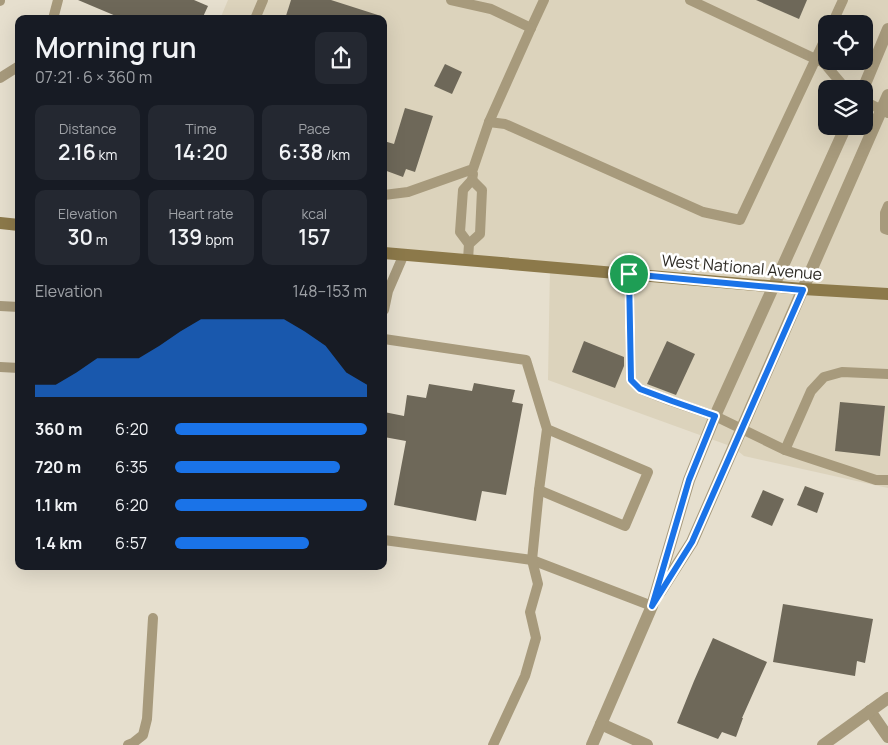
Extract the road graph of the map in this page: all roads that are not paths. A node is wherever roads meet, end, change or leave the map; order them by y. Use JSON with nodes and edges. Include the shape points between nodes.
{"nodes":[{"id":1,"x":58,"y":0,"type":"edge"},
{"id":2,"x":263,"y":0,"type":"edge"},
{"id":3,"x":451,"y":0,"type":"edge"},
{"id":4,"x":544,"y":0,"type":"edge"},
{"id":5,"x":690,"y":0,"type":"edge"},
{"id":6,"x":843,"y":0,"type":"edge"},
{"id":7,"x":54,"y":15,"type":"edge"},
{"id":8,"x":257,"y":15,"type":"edge"},
{"id":9,"x":836,"y":15,"type":"edge"},
{"id":10,"x":531,"y":28,"type":"junction"},
{"id":11,"x":888,"y":29,"type":"edge"},
{"id":12,"x":818,"y":60,"type":"edge"},
{"id":13,"x":874,"y":63,"type":"joint"},
{"id":14,"x":818,"y":65,"type":"edge"},
{"id":15,"x":15,"y":69,"type":"edge"},
{"id":16,"x":828,"y":70,"type":"edge"},
{"id":17,"x":0,"y":78,"type":"edge"},
{"id":18,"x":838,"y":80,"type":"edge"},
{"id":19,"x":867,"y":80,"type":"edge"},
{"id":20,"x":888,"y":95,"type":"edge"},
{"id":21,"x":873,"y":105,"type":"edge"},
{"id":22,"x":885,"y":111,"type":"edge"},
{"id":23,"x":489,"y":122,"type":"junction"},
{"id":24,"x":842,"y":135,"type":"edge"},
{"id":25,"x":474,"y":169,"type":"junction"},
{"id":26,"x":472,"y":180,"type":"junction"},
{"id":27,"x":387,"y":195,"type":"edge"},
{"id":28,"x":888,"y":206,"type":"edge"},
{"id":29,"x":0,"y":224,"type":"edge"},
{"id":30,"x":15,"y":225,"type":"edge"},
{"id":31,"x":888,"y":230,"type":"edge"},
{"id":32,"x":469,"y":244,"type":"junction"},
{"id":33,"x":387,"y":253,"type":"edge"},
{"id":34,"x":404,"y":254,"type":"junction"},
{"id":35,"x":468,"y":260,"type":"junction"},
{"id":36,"x":629,"y":274,"type":"junction"},
{"id":37,"x":774,"y":287,"type":"junction"},
{"id":38,"x":803,"y":290,"type":"junction"},
{"id":39,"x":888,"y":294,"type":"edge"},
{"id":40,"x":387,"y":296,"type":"edge"},
{"id":41,"x":0,"y":306,"type":"edge"},
{"id":42,"x":15,"y":308,"type":"edge"},
{"id":43,"x":387,"y":339,"type":"edge"},
{"id":44,"x":0,"y":367,"type":"edge"},
{"id":45,"x":15,"y":368,"type":"edge"},
{"id":46,"x":888,"y":374,"type":"edge"},
{"id":47,"x":715,"y":416,"type":"junction"},
{"id":48,"x":741,"y":428,"type":"junction"},
{"id":49,"x":547,"y":429,"type":"junction"},
{"id":50,"x":784,"y":450,"type":"junction"},
{"id":51,"x":888,"y":480,"type":"edge"},
{"id":52,"x":539,"y":490,"type":"junction"},
{"id":53,"x":387,"y":540,"type":"edge"},
{"id":54,"x":532,"y":560,"type":"junction"},
{"id":55,"x":652,"y":606,"type":"junction"},
{"id":56,"x":153,"y":618,"type":"dead end"},
{"id":57,"x":888,"y":698,"type":"edge"},
{"id":58,"x":870,"y":711,"type":"junction"},
{"id":59,"x":601,"y":724,"type":"junction"},
{"id":60,"x":888,"y":737,"type":"edge"},
{"id":61,"x":128,"y":745,"type":"edge"},
{"id":62,"x":493,"y":745,"type":"edge"},
{"id":63,"x":592,"y":745,"type":"edge"},
{"id":64,"x":647,"y":745,"type":"edge"},
{"id":65,"x":823,"y":745,"type":"edge"}],
"edges":[{"from":1,"to":7,"type":"lane"},
{"from":2,"to":8,"type":"lane"},
{"from":3,"to":10,"type":"lane","via":[[490,9]]},
{"from":4,"to":10,"type":"lane"},
{"from":5,"to":12,"type":"lane"},
{"from":6,"to":9,"type":"lane"},
{"from":10,"to":23,"type":"lane"},
{"from":11,"to":13,"type":"street"},
{"from":13,"to":19,"type":"street"},
{"from":14,"to":23,"type":"lane","via":[[740,220],[703,212],[505,124]]},
{"from":15,"to":17,"type":"lane"},
{"from":16,"to":18,"type":"lane"},
{"from":20,"to":22,"type":"street"},
{"from":21,"to":22,"type":"lane"},
{"from":22,"to":38,"type":"street"},
{"from":23,"to":25,"type":"lane"},
{"from":24,"to":37,"type":"street"},
{"from":25,"to":26,"type":"lane"},
{"from":25,"to":27,"type":"lane","via":[[408,192]]},
{"from":26,"to":32,"type":"lane","via":[[463,190],[460,232]]},
{"from":26,"to":32,"type":"lane","via":[[482,190],[480,234]]},
{"from":28,"to":31,"type":"lane","via":[[885,229]]},
{"from":29,"to":30,"type":"main road"},
{"from":32,"to":35,"type":"lane"},
{"from":33,"to":34,"type":"main road","name":"West National Avenue"},
{"from":34,"to":35,"type":"main road","name":"West National Avenue"},
{"from":34,"to":40,"type":"lane"},
{"from":35,"to":36,"type":"main road","name":"West National Avenue"},
{"from":36,"to":37,"type":"main road","name":"West National Avenue"},
{"from":36,"to":47,"type":"lane","via":[[631,380],[640,389]]},
{"from":37,"to":38,"type":"main road","name":"West National Avenue"},
{"from":37,"to":47,"type":"street"},
{"from":38,"to":39,"type":"main road","name":"West National Avenue"},
{"from":38,"to":48,"type":"street"},
{"from":41,"to":42,"type":"lane"},
{"from":43,"to":49,"type":"lane","via":[[526,360]]},
{"from":44,"to":45,"type":"lane"},
{"from":46,"to":50,"type":"lane","via":[[842,372],[824,377],[811,391]]},
{"from":47,"to":48,"type":"lane"},
{"from":47,"to":55,"type":"street","via":[[689,480]]},
{"from":48,"to":50,"type":"lane"},
{"from":48,"to":55,"type":"street","via":[[692,542]]},
{"from":49,"to":52,"type":"lane"},
{"from":49,"to":52,"type":"lane","via":[[648,472],[625,526]]},
{"from":50,"to":51,"type":"lane","via":[[876,480]]},
{"from":52,"to":54,"type":"lane"},
{"from":53,"to":54,"type":"lane"},
{"from":54,"to":55,"type":"lane"},
{"from":54,"to":62,"type":"lane","via":[[538,584],[530,612],[536,638],[525,676]]},
{"from":55,"to":59,"type":"street"},
{"from":56,"to":61,"type":"lane","via":[[148,718],[142,735]]},
{"from":57,"to":58,"type":"street"},
{"from":58,"to":60,"type":"street"},
{"from":58,"to":65,"type":"street"},
{"from":59,"to":63,"type":"street"},
{"from":59,"to":64,"type":"street"}]}
